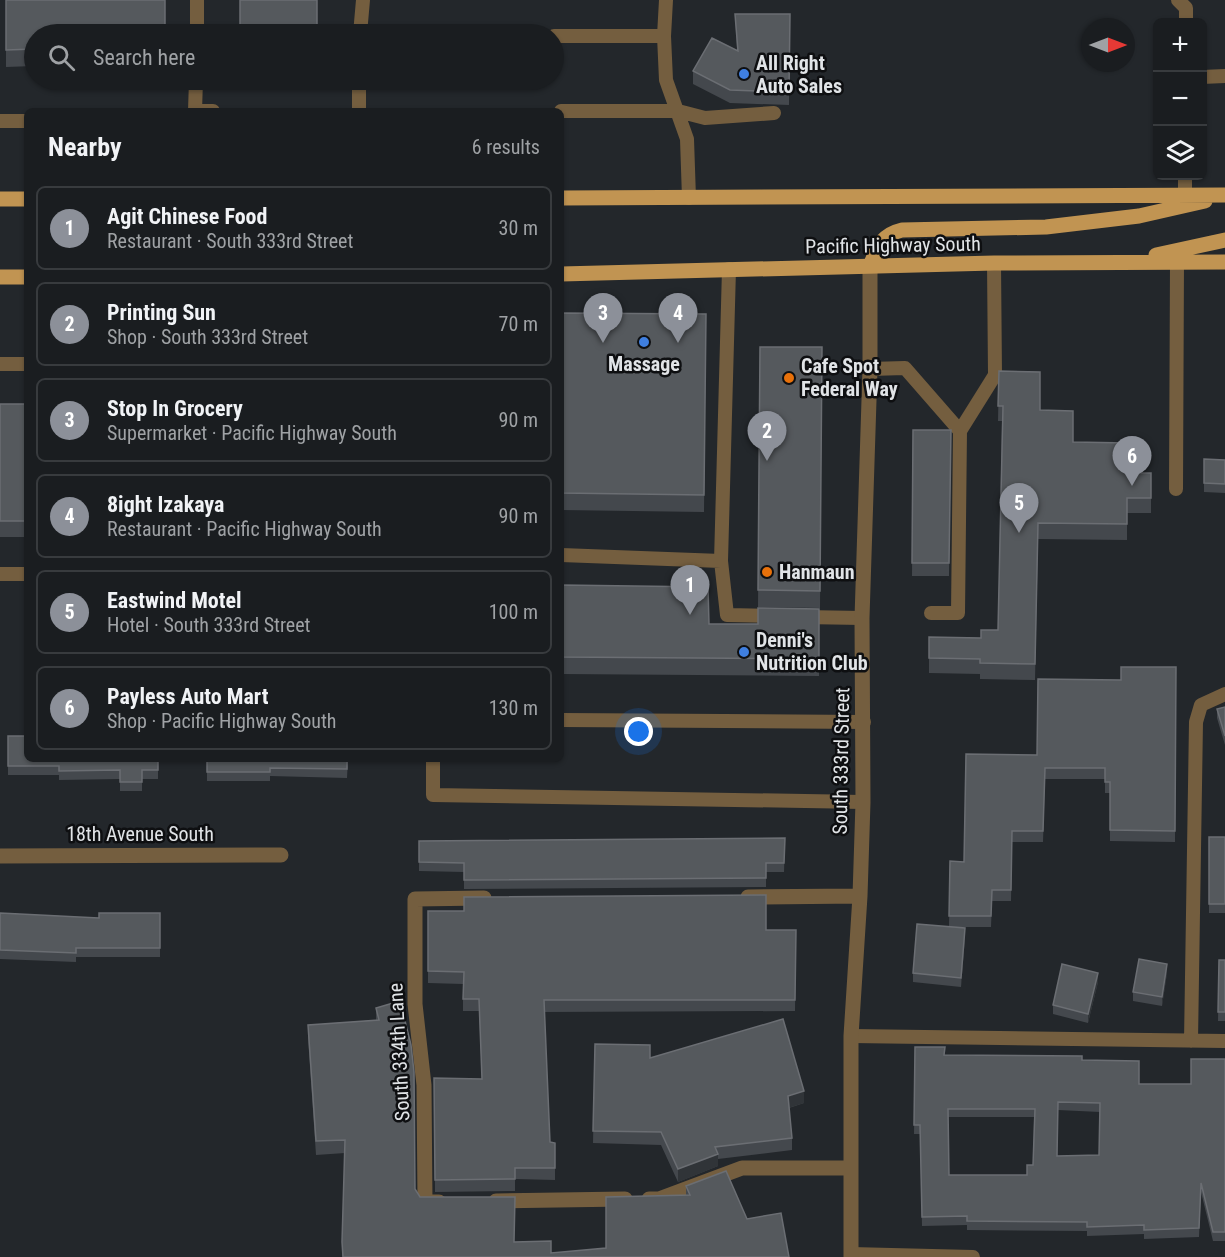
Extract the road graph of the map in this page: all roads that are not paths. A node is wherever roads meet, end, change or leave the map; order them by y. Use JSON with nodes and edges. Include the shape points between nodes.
{"nodes":[{"id":1,"x":197,"y":0,"type":"edge"},
{"id":2,"x":363,"y":0,"type":"edge"},
{"id":3,"x":666,"y":0,"type":"edge"},
{"id":4,"x":1178,"y":0,"type":"edge"},
{"id":5,"x":1186,"y":18,"type":"edge"},
{"id":6,"x":197,"y":24,"type":"edge"},
{"id":7,"x":361,"y":24,"type":"edge"},
{"id":8,"x":564,"y":36,"type":"edge"},
{"id":9,"x":664,"y":36,"type":"junction"},
{"id":10,"x":1225,"y":76,"type":"edge"},
{"id":11,"x":1207,"y":77,"type":"edge"},
{"id":12,"x":196,"y":90,"type":"edge"},
{"id":13,"x":359,"y":90,"type":"edge"},
{"id":14,"x":195,"y":108,"type":"edge"},
{"id":15,"x":359,"y":108,"type":"edge"},
{"id":16,"x":564,"y":111,"type":"edge"},
{"id":17,"x":678,"y":111,"type":"junction"},
{"id":18,"x":774,"y":113,"type":"edge"},
{"id":19,"x":0,"y":121,"type":"edge"},
{"id":20,"x":24,"y":121,"type":"edge"},
{"id":21,"x":1185,"y":180,"type":"edge"},
{"id":22,"x":1185,"y":195,"type":"junction"},
{"id":23,"x":1225,"y":196,"type":"edge"},
{"id":24,"x":564,"y":198,"type":"edge"},
{"id":25,"x":689,"y":198,"type":"junction"},
{"id":26,"x":0,"y":199,"type":"edge"},
{"id":27,"x":24,"y":199,"type":"edge"},
{"id":28,"x":1225,"y":240,"type":"edge"},
{"id":29,"x":1124,"y":262,"type":"junction"},
{"id":30,"x":1177,"y":262,"type":"junction"},
{"id":31,"x":1225,"y":262,"type":"edge"},
{"id":32,"x":994,"y":263,"type":"junction"},
{"id":33,"x":870,"y":266,"type":"junction"},
{"id":34,"x":729,"y":270,"type":"junction"},
{"id":35,"x":564,"y":274,"type":"edge"},
{"id":36,"x":0,"y":277,"type":"edge"},
{"id":37,"x":24,"y":277,"type":"edge"},
{"id":38,"x":0,"y":364,"type":"edge"},
{"id":39,"x":24,"y":364,"type":"edge"},
{"id":40,"x":870,"y":369,"type":"junction"},
{"id":41,"x":960,"y":431,"type":"junction"},
{"id":42,"x":1176,"y":489,"type":"dead end"},
{"id":43,"x":564,"y":555,"type":"edge"},
{"id":44,"x":721,"y":561,"type":"junction"},
{"id":45,"x":0,"y":574,"type":"edge"},
{"id":46,"x":24,"y":574,"type":"edge"},
{"id":47,"x":931,"y":614,"type":"dead end"},
{"id":48,"x":862,"y":618,"type":"junction"},
{"id":49,"x":1225,"y":694,"type":"edge"},
{"id":50,"x":564,"y":720,"type":"edge"},
{"id":51,"x":864,"y":722,"type":"junction"},
{"id":52,"x":433,"y":762,"type":"edge"},
{"id":53,"x":862,"y":802,"type":"junction"},
{"id":54,"x":280,"y":855,"type":"dead end"},
{"id":55,"x":0,"y":856,"type":"edge"},
{"id":56,"x":860,"y":896,"type":"junction"},
{"id":57,"x":731,"y":897,"type":"edge"},
{"id":58,"x":497,"y":898,"type":"edge"},
{"id":59,"x":851,"y":1036,"type":"junction"},
{"id":60,"x":1191,"y":1041,"type":"junction"},
{"id":61,"x":1225,"y":1041,"type":"edge"},
{"id":62,"x":850,"y":1168,"type":"junction"},
{"id":63,"x":460,"y":1202,"type":"edge"},
{"id":64,"x":483,"y":1202,"type":"edge"},
{"id":65,"x":851,"y":1256,"type":"edge"},
{"id":66,"x":973,"y":1257,"type":"edge"}],
"edges":[{"from":1,"to":6,"type":"lane"},
{"from":2,"to":7,"type":"lane"},
{"from":3,"to":9,"type":"lane"},
{"from":4,"to":5,"type":"lane","via":[[1186,8]]},
{"from":8,"to":9,"type":"lane"},
{"from":9,"to":17,"type":"lane","via":[[666,80]]},
{"from":10,"to":11,"type":"lane"},
{"from":12,"to":14,"type":"lane"},
{"from":13,"to":15,"type":"lane"},
{"from":16,"to":17,"type":"lane"},
{"from":17,"to":18,"type":"lane","via":[[705,118]]},
{"from":17,"to":25,"type":"lane","via":[[687,139]]},
{"from":19,"to":20,"type":"lane"},
{"from":21,"to":22,"type":"lane"},
{"from":22,"to":23,"type":"main road"},
{"from":22,"to":25,"type":"main road"},
{"from":23,"to":33,"type":"main road","via":[[1139,216],[1058,225],[902,230],[888,233]]},
{"from":24,"to":25,"type":"main road"},
{"from":26,"to":27,"type":"main road"},
{"from":28,"to":29,"type":"main road"},
{"from":29,"to":30,"type":"main road","name":"Pacific Highway South"},
{"from":29,"to":32,"type":"main road","name":"Pacific Highway South"},
{"from":30,"to":31,"type":"main road","name":"Pacific Highway South"},
{"from":30,"to":42,"type":"lane"},
{"from":32,"to":33,"type":"main road","name":"Pacific Highway South"},
{"from":32,"to":41,"type":"lane","via":[[995,375]]},
{"from":33,"to":34,"type":"main road","name":"Pacific Highway South"},
{"from":33,"to":40,"type":"street","name":"South 333rd Street"},
{"from":34,"to":35,"type":"main road","name":"Pacific Highway South"},
{"from":34,"to":44,"type":"lane"},
{"from":36,"to":37,"type":"main road"},
{"from":38,"to":39,"type":"lane"},
{"from":40,"to":41,"type":"lane","via":[[905,368]]},
{"from":40,"to":48,"type":"street","name":"South 333rd Street"},
{"from":41,"to":47,"type":"lane","via":[[958,614]]},
{"from":43,"to":44,"type":"lane"},
{"from":44,"to":48,"type":"lane","via":[[727,615]]},
{"from":45,"to":46,"type":"lane"},
{"from":48,"to":51,"type":"street","name":"South 333rd Street"},
{"from":49,"to":60,"type":"lane","via":[[1202,705],[1196,722]]},
{"from":50,"to":51,"type":"lane"},
{"from":51,"to":53,"type":"street","name":"South 333rd Street"},
{"from":52,"to":53,"type":"lane","via":[[433,795]]},
{"from":53,"to":56,"type":"street","name":"South 333rd Street"},
{"from":54,"to":55,"type":"street","name":"18th Avenue South"},
{"from":56,"to":57,"type":"street"},
{"from":56,"to":59,"type":"street","name":"South 333rd Street"},
{"from":58,"to":63,"type":"street","name":"South 334th Lane","via":[[415,899],[415,1004],[424,1085],[425,1202]]},
{"from":59,"to":60,"type":"lane"},
{"from":59,"to":62,"type":"street","name":"South 333rd Street"},
{"from":60,"to":61,"type":"lane"},
{"from":62,"to":64,"type":"street","via":[[742,1168],[659,1199]]},
{"from":62,"to":65,"type":"street","name":"South 333rd Street"},
{"from":65,"to":66,"type":"lane"}]}
